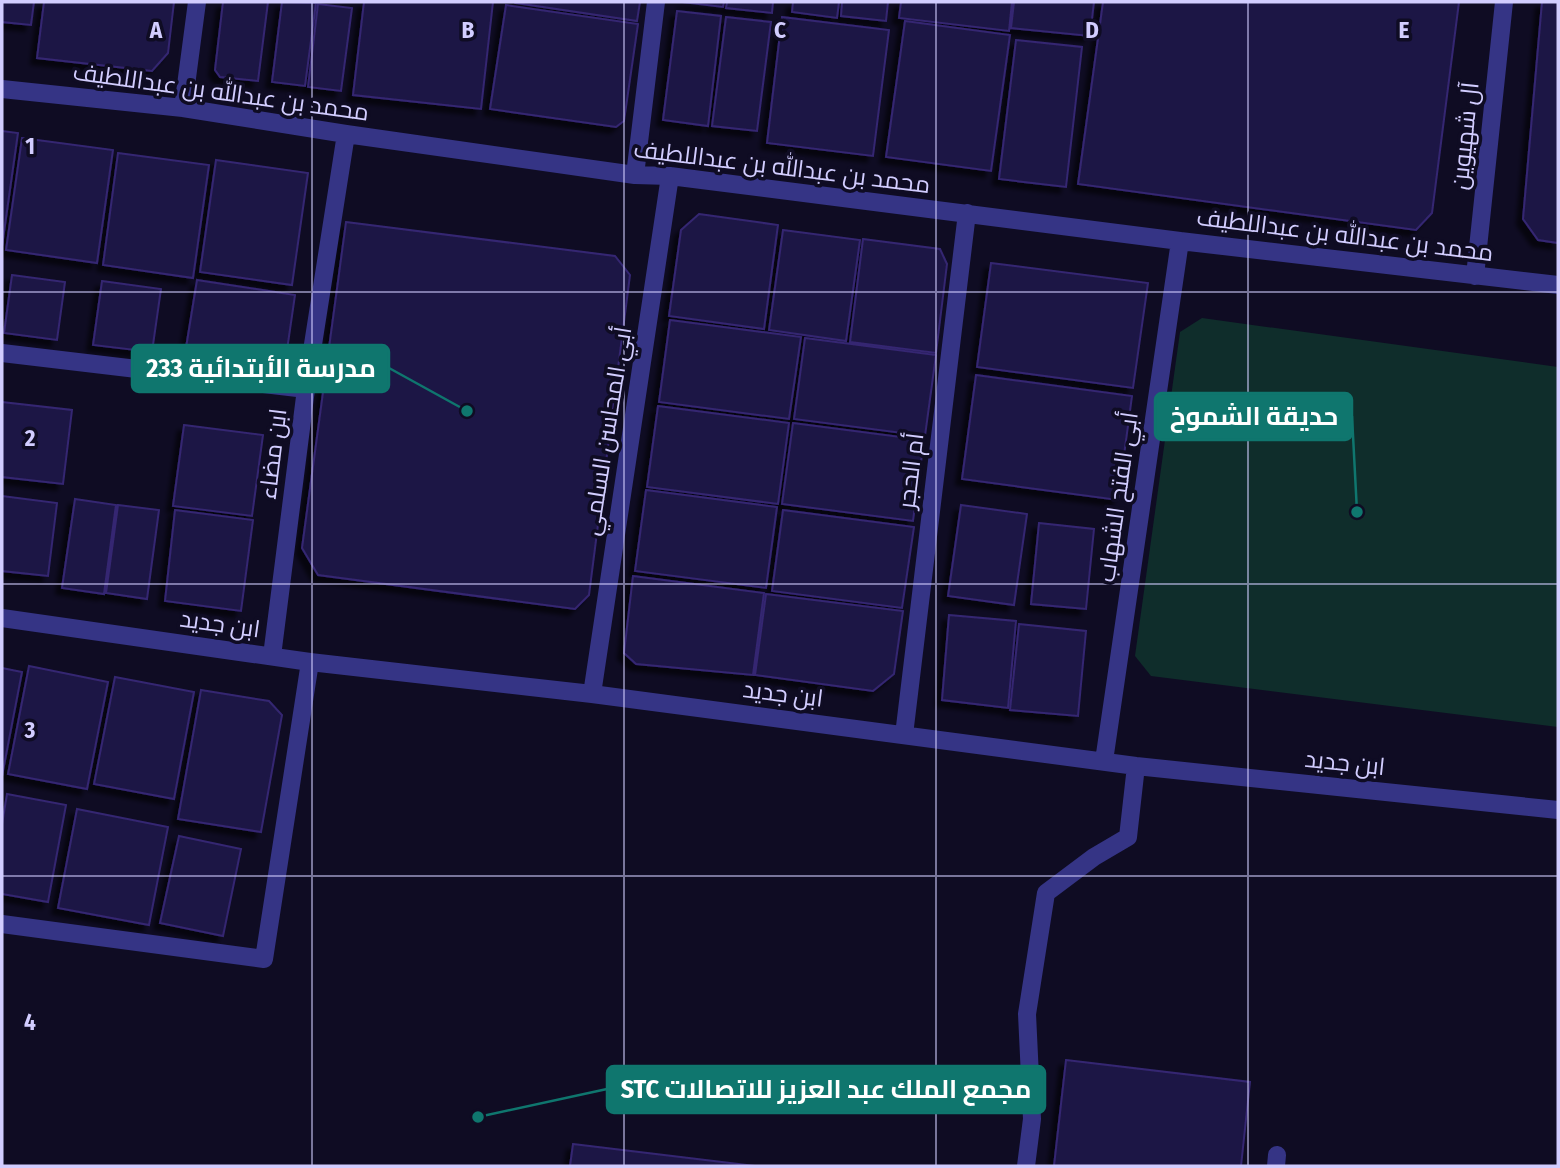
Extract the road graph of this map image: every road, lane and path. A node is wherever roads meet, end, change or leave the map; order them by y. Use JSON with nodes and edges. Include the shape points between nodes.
{"nodes":[{"id":1,"x":197,"y":2,"type":"edge"},
{"id":2,"x":656,"y":2,"type":"edge"},
{"id":3,"x":1504,"y":2,"type":"edge"},
{"id":4,"x":2,"y":89,"type":"edge"},
{"id":5,"x":183,"y":108,"type":"junction"},
{"id":6,"x":346,"y":134,"type":"junction"},
{"id":7,"x":635,"y":175,"type":"junction"},
{"id":8,"x":670,"y":176,"type":"junction"},
{"id":9,"x":967,"y":214,"type":"junction"},
{"id":10,"x":1180,"y":241,"type":"junction"},
{"id":11,"x":1475,"y":276,"type":"junction"},
{"id":12,"x":1558,"y":285,"type":"edge"},
{"id":13,"x":2,"y":353,"type":"edge"},
{"id":14,"x":306,"y":389,"type":"junction"},
{"id":15,"x":2,"y":618,"type":"edge"},
{"id":16,"x":272,"y":656,"type":"junction"},
{"id":17,"x":310,"y":662,"type":"junction"},
{"id":18,"x":592,"y":694,"type":"junction"},
{"id":19,"x":904,"y":735,"type":"junction"},
{"id":20,"x":1104,"y":761,"type":"junction"},
{"id":21,"x":1136,"y":766,"type":"junction"},
{"id":22,"x":1558,"y":810,"type":"edge"},
{"id":23,"x":2,"y":924,"type":"edge"},
{"id":24,"x":1026,"y":1166,"type":"edge"}],
"edges":[{"from":1,"to":5,"type":"street"},
{"from":2,"to":7,"type":"street"},
{"from":3,"to":11,"type":"street","name":"آل شهيوين"},
{"from":4,"to":5,"type":"street","name":"محمد بن عبدالله بن عبداللطيف"},
{"from":5,"to":6,"type":"street","name":"محمد بن عبدالله بن عبداللطيف"},
{"from":6,"to":7,"type":"street","name":"محمد بن عبدالله بن عبداللطيف"},
{"from":6,"to":14,"type":"street","name":"ابن مضاء"},
{"from":7,"to":8,"type":"street","name":"محمد بن عبدالله بن عبداللطيف"},
{"from":8,"to":9,"type":"street","name":"محمد بن عبدالله بن عبداللطيف"},
{"from":8,"to":18,"type":"street","name":"أبي المحاسن السلمي"},
{"from":9,"to":10,"type":"street","name":"محمد بن عبدالله بن عبداللطيف"},
{"from":9,"to":19,"type":"street","name":"أم الحجر"},
{"from":10,"to":11,"type":"street","name":"محمد بن عبدالله بن عبداللطيف"},
{"from":10,"to":20,"type":"street","name":"أبي الفتح الشهاب"},
{"from":11,"to":12,"type":"street","name":"محمد بن عبدالله بن عبداللطيف"},
{"from":13,"to":14,"type":"street"},
{"from":14,"to":16,"type":"street","name":"ابن مضاء"},
{"from":15,"to":16,"type":"street","name":"ابن جديد"},
{"from":16,"to":17,"type":"street","name":"ابن جديد"},
{"from":17,"to":18,"type":"street","name":"ابن جديد"},
{"from":17,"to":23,"type":"street","via":[[264,958]]},
{"from":18,"to":19,"type":"street","name":"ابن جديد"},
{"from":19,"to":20,"type":"street","name":"ابن جديد"},
{"from":20,"to":21,"type":"street","name":"ابن جديد"},
{"from":21,"to":22,"type":"street","name":"ابن جديد"},
{"from":21,"to":24,"type":"street","via":[[1128,837],[1046,893],[1027,1014],[1032,1119]]}]}
